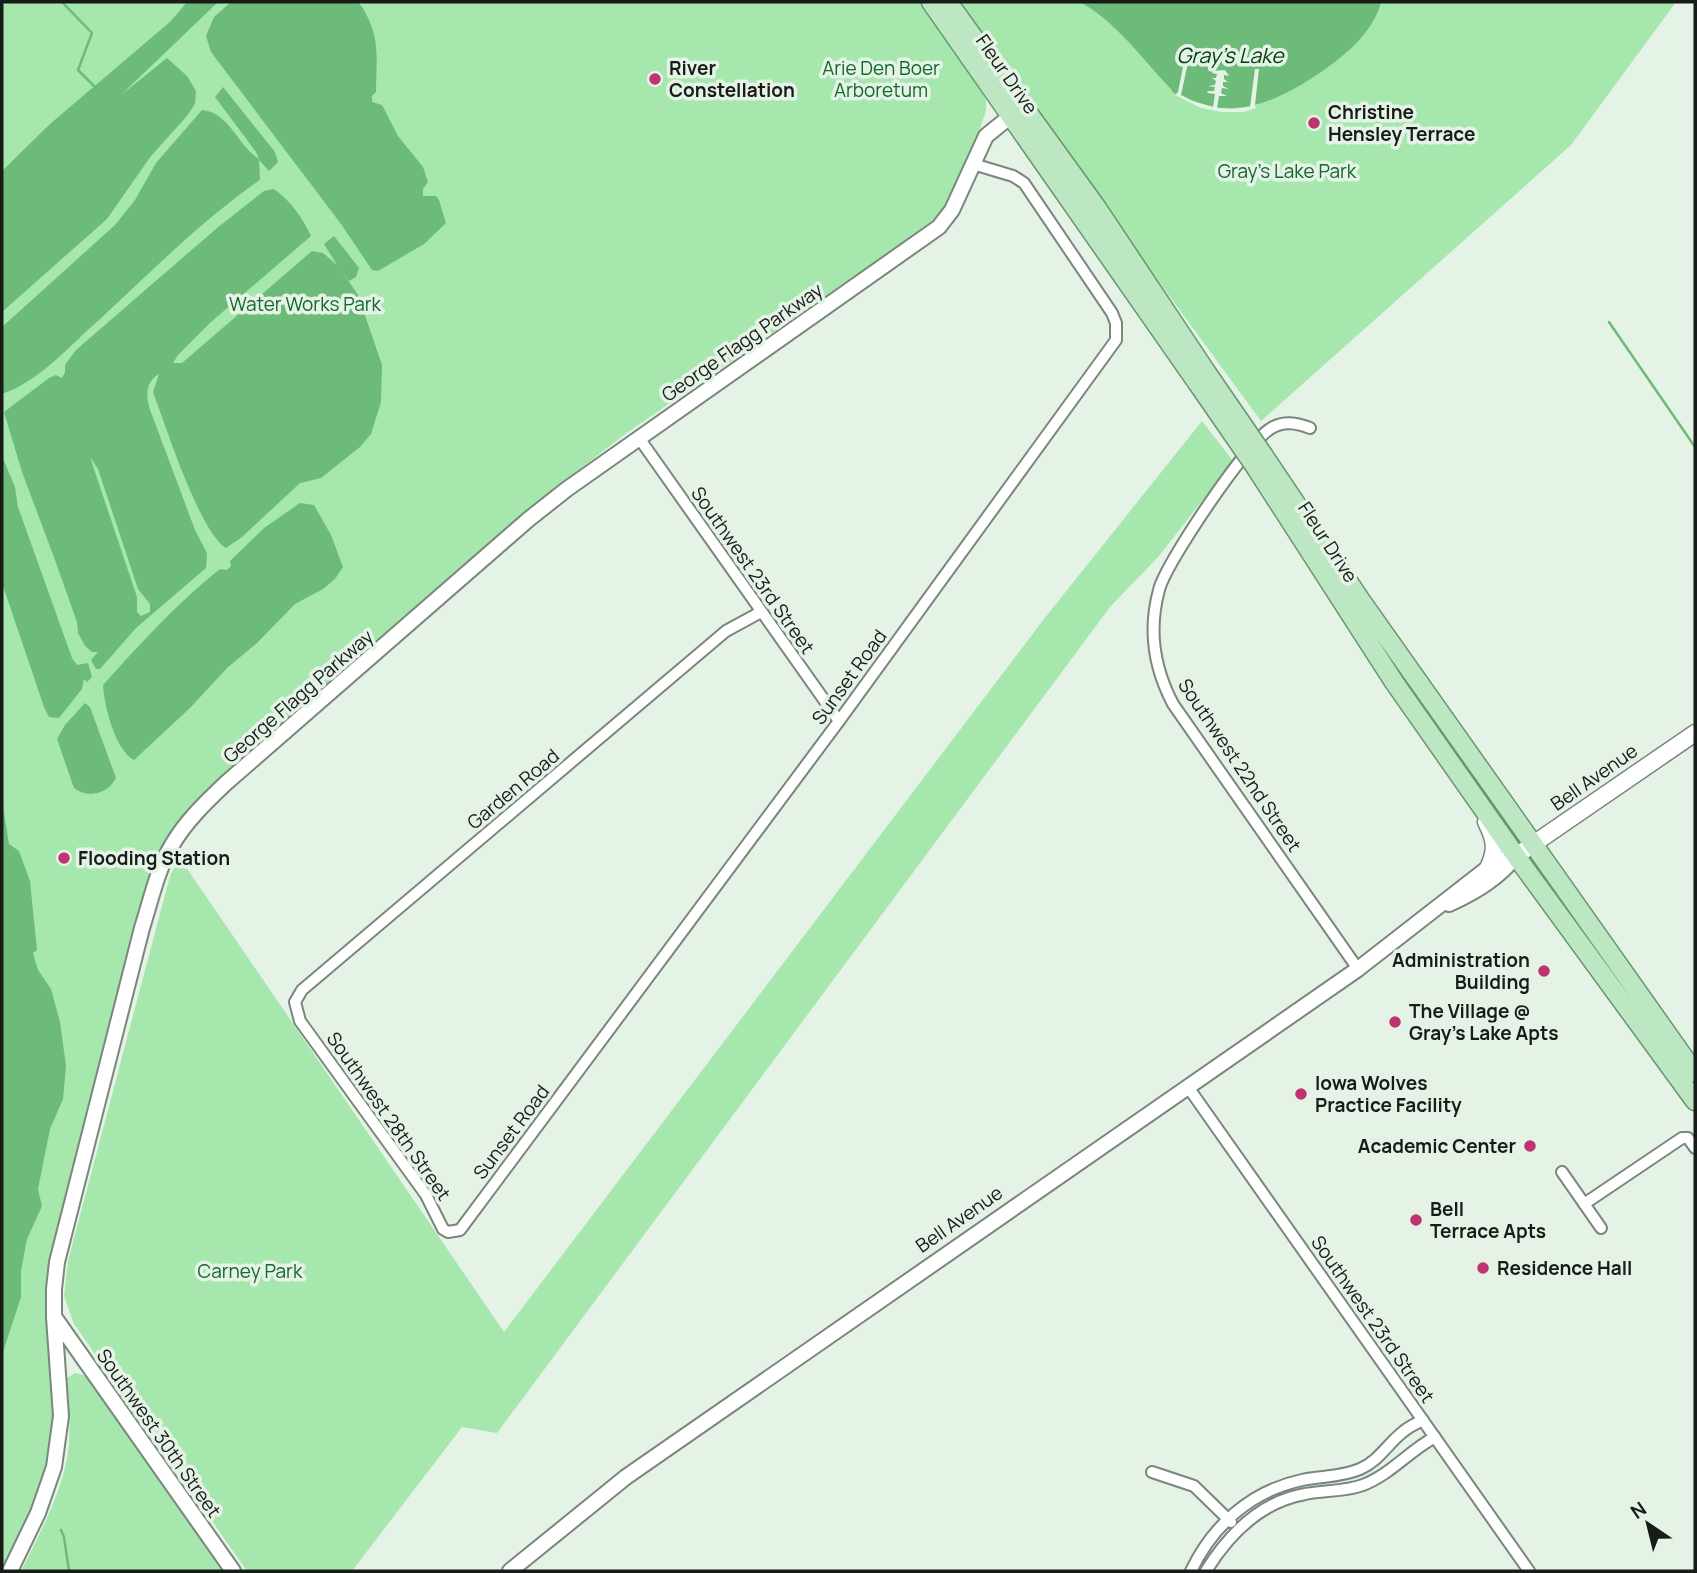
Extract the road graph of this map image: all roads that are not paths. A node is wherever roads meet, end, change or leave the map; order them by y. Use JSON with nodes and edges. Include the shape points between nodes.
{"nodes":[{"id":1,"x":931,"y":2,"type":"edge"},
{"id":2,"x":948,"y":2,"type":"edge"},
{"id":3,"x":1017,"y":111,"type":"junction"},
{"id":4,"x":972,"y":163,"type":"junction"},
{"id":5,"x":1310,"y":428,"type":"dead end"},
{"id":6,"x":639,"y":438,"type":"junction"},
{"id":7,"x":1260,"y":462,"type":"junction"},
{"id":8,"x":761,"y":612,"type":"junction"},
{"id":9,"x":839,"y":722,"type":"junction"},
{"id":10,"x":1695,"y":733,"type":"edge"},
{"id":11,"x":1469,"y":788,"type":"junction"},
{"id":12,"x":1533,"y":845,"type":"junction"},
{"id":13,"x":1516,"y":856,"type":"junction"},
{"id":14,"x":1488,"y":868,"type":"junction"},
{"id":15,"x":1438,"y":909,"type":"junction"},
{"id":16,"x":1358,"y":970,"type":"junction"},
{"id":17,"x":295,"y":1002,"type":"joint"},
{"id":18,"x":1695,"y":1073,"type":"edge"},
{"id":19,"x":1188,"y":1087,"type":"junction"},
{"id":20,"x":1695,"y":1101,"type":"edge"},
{"id":21,"x":1695,"y":1148,"type":"edge"},
{"id":22,"x":1562,"y":1172,"type":"dead end"},
{"id":23,"x":1584,"y":1204,"type":"junction"},
{"id":24,"x":464,"y":1225,"type":"joint"},
{"id":25,"x":1601,"y":1228,"type":"dead end"},
{"id":26,"x":54,"y":1317,"type":"junction"},
{"id":27,"x":1423,"y":1420,"type":"junction"},
{"id":28,"x":1435,"y":1437,"type":"junction"},
{"id":29,"x":1152,"y":1472,"type":"dead end"},
{"id":30,"x":1331,"y":1476,"type":"junction"},
{"id":31,"x":1334,"y":1491,"type":"junction"},
{"id":32,"x":1228,"y":1518,"type":"junction"},
{"id":33,"x":1238,"y":1529,"type":"junction"},
{"id":34,"x":1527,"y":1568,"type":"edge"},
{"id":35,"x":10,"y":1571,"type":"edge"},
{"id":36,"x":233,"y":1571,"type":"edge"},
{"id":37,"x":510,"y":1571,"type":"edge"},
{"id":38,"x":1191,"y":1571,"type":"edge"},
{"id":39,"x":1206,"y":1571,"type":"edge"},
{"id":40,"x":1514,"y":1571,"type":"edge"}],
"edges":[{"from":1,"to":3,"type":"main road","name":"Fleur Drive"},
{"from":2,"to":3,"type":"main road","name":"Fleur Drive"},
{"from":3,"to":4,"type":"street","name":"George Flagg Parkway","via":[[986,136]]},
{"from":3,"to":7,"type":"main road","name":"Fleur Drive","bridge":true},
{"from":4,"to":6,"type":"street","name":"George Flagg Parkway","via":[[952,210],[928,237]]},
{"from":4,"to":9,"type":"street","name":"Sunset Road","via":[[1024,183],[1112,313],[1118,332]]},
{"from":5,"to":16,"type":"street","name":"Southwest 22nd Street","via":[[1288,423],[1272,427],[1238,464],[1164,576],[1153,633],[1157,663],[1173,704]]},
{"from":6,"to":8,"type":"street","name":"Southwest 23rd Street"},
{"from":6,"to":26,"type":"street","name":"George Flagg Parkway","via":[[529,519],[226,783],[177,836],[157,878],[142,928],[69,1210],[57,1262]]},
{"from":7,"to":11,"type":"main road","name":"Fleur Drive","via":[[1394,682]]},
{"from":7,"to":12,"type":"main road","name":"Fleur Drive"},
{"from":8,"to":9,"type":"street","name":"Southwest 23rd Street"},
{"from":8,"to":17,"type":"street","name":"Garden Road","via":[[726,631],[302,989]]},
{"from":9,"to":24,"type":"street","name":"Sunset Road"},
{"from":10,"to":12,"type":"main road","name":"Bell Avenue"},
{"from":11,"to":13,"type":"main road","name":"Fleur Drive"},
{"from":11,"to":14,"type":"main road","via":[[1494,838]]},
{"from":12,"to":13,"type":"main road","name":"Bell Avenue"},
{"from":12,"to":18,"type":"main road","name":"Fleur Drive"},
{"from":13,"to":14,"type":"street","name":"Bell Avenue"},
{"from":13,"to":15,"type":"street","name":"Bell Avenue","via":[[1506,869],[1467,896]]},
{"from":13,"to":20,"type":"main road","name":"Fleur Drive"},
{"from":14,"to":15,"type":"street","name":"Bell Avenue"},
{"from":15,"to":16,"type":"street","name":"Bell Avenue"},
{"from":16,"to":19,"type":"street","name":"Bell Avenue"},
{"from":17,"to":24,"type":"street","name":"Southwest 28th Street","via":[[300,1021],[426,1195],[443,1228],[454,1233]]},
{"from":19,"to":27,"type":"street","name":"Southwest 23rd Street"},
{"from":19,"to":37,"type":"street","name":"Bell Avenue","via":[[626,1477]]},
{"from":21,"to":23,"type":"street","via":[[1688,1138],[1682,1138]]},
{"from":22,"to":23,"type":"street"},
{"from":23,"to":25,"type":"street"},
{"from":26,"to":35,"type":"street","name":"George Flagg Parkway","via":[[61,1416],[54,1466]]},
{"from":26,"to":36,"type":"street","name":"Southwest 30th Street"},
{"from":27,"to":28,"type":"street","name":"Southwest 23rd Street"},
{"from":27,"to":30,"type":"street","via":[[1363,1468]]},
{"from":28,"to":31,"type":"street","via":[[1380,1477]]},
{"from":28,"to":34,"type":"street","name":"Southwest 23rd Street"},
{"from":29,"to":32,"type":"street","via":[[1194,1486]]},
{"from":30,"to":31,"type":"street"},
{"from":30,"to":32,"type":"street","via":[[1274,1489]]},
{"from":31,"to":33,"type":"street","via":[[1281,1501]]},
{"from":32,"to":33,"type":"street"},
{"from":32,"to":38,"type":"street","via":[[1207,1541]]},
{"from":33,"to":39,"type":"street"},
{"from":34,"to":40,"type":"street"}]}
